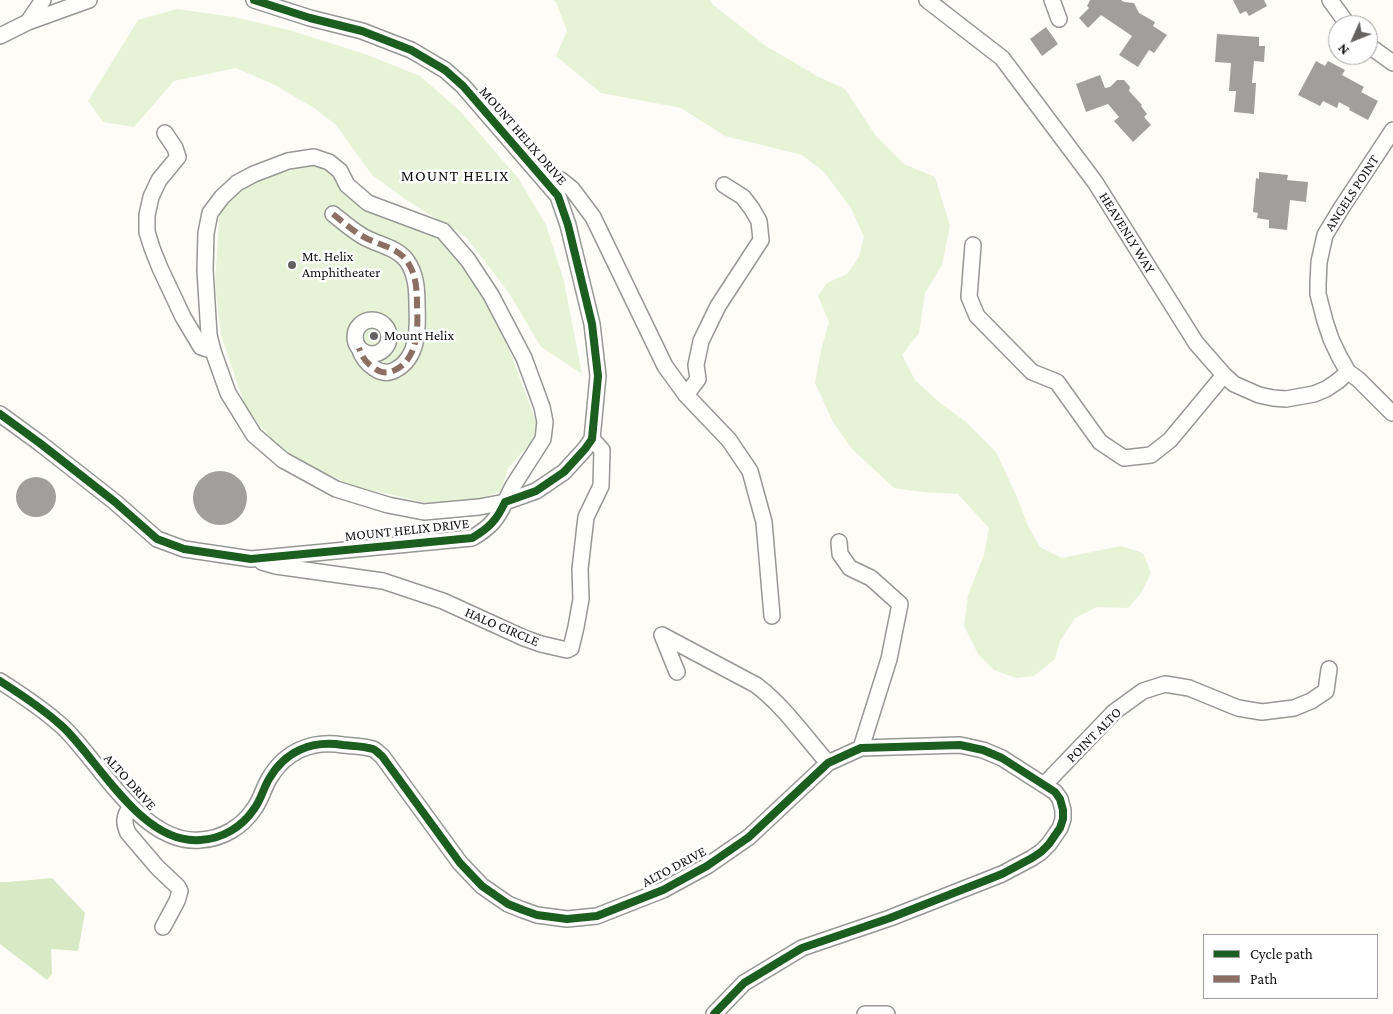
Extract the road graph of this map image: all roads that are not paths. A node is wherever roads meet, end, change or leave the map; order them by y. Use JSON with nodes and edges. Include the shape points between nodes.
{"nodes":[{"id":1,"x":43,"y":0,"type":"edge"},
{"id":2,"x":89,"y":0,"type":"edge"},
{"id":3,"x":254,"y":0,"type":"edge"},
{"id":4,"x":927,"y":0,"type":"edge"},
{"id":5,"x":1052,"y":0,"type":"edge"},
{"id":6,"x":1330,"y":0,"type":"edge"},
{"id":7,"x":1341,"y":15,"type":"edge"},
{"id":8,"x":1059,"y":19,"type":"dead end"},
{"id":9,"x":28,"y":22,"type":"junction"},
{"id":10,"x":0,"y":36,"type":"edge"},
{"id":11,"x":1378,"y":52,"type":"edge"},
{"id":12,"x":1393,"y":63,"type":"edge"},
{"id":13,"x":1393,"y":130,"type":"edge"},
{"id":14,"x":165,"y":133,"type":"dead end"},
{"id":15,"x":544,"y":180,"type":"junction"},
{"id":16,"x":724,"y":185,"type":"dead end"},
{"id":17,"x":333,"y":214,"type":"dead end"},
{"id":18,"x":973,"y":245,"type":"dead end"},
{"id":19,"x":358,"y":348,"type":"dead end"},
{"id":20,"x":213,"y":351,"type":"junction"},
{"id":21,"x":1348,"y":372,"type":"junction"},
{"id":22,"x":1224,"y":375,"type":"junction"},
{"id":23,"x":686,"y":395,"type":"junction"},
{"id":24,"x":1392,"y":413,"type":"dead end"},
{"id":25,"x":0,"y":414,"type":"edge"},
{"id":26,"x":592,"y":439,"type":"junction"},
{"id":27,"x":505,"y":502,"type":"junction"},
{"id":28,"x":839,"y":542,"type":"dead end"},
{"id":29,"x":251,"y":559,"type":"junction"},
{"id":30,"x":772,"y":616,"type":"dead end"},
{"id":31,"x":1329,"y":669,"type":"dead end"},
{"id":32,"x":676,"y":672,"type":"dead end"},
{"id":33,"x":0,"y":681,"type":"edge"},
{"id":34,"x":861,"y":748,"type":"junction"},
{"id":35,"x":828,"y":763,"type":"junction"},
{"id":36,"x":1044,"y":785,"type":"junction"},
{"id":37,"x":131,"y":806,"type":"junction"},
{"id":38,"x":163,"y":927,"type":"dead end"},
{"id":39,"x":714,"y":1014,"type":"edge"},
{"id":40,"x":865,"y":1014,"type":"edge"},
{"id":41,"x":887,"y":1014,"type":"edge"}],
"edges":[{"from":1,"to":9,"type":"street"},
{"from":2,"to":9,"type":"street"},
{"from":3,"to":15,"type":"street","name":"MOUNT HELIX DRIVE","via":[[362,31],[411,50],[445,70],[463,86]]},
{"from":4,"to":22,"type":"street","name":"HEAVENLY WAY","via":[[1002,58],[1096,182],[1196,343]]},
{"from":5,"to":8,"type":"street"},
{"from":6,"to":7,"type":"street"},
{"from":9,"to":10,"type":"street"},
{"from":11,"to":12,"type":"street"},
{"from":13,"to":21,"type":"street","name":"ANGELS POINT","via":[[1324,235],[1318,294],[1324,321]]},
{"from":14,"to":20,"type":"street","via":[[178,157],[159,180],[151,197],[147,232],[183,317],[201,347]]},
{"from":15,"to":23,"type":"street","via":[[561,180],[593,217],[665,366]]},
{"from":15,"to":26,"type":"street","name":"MOUNT HELIX DRIVE","via":[[558,196],[568,225],[592,324],[598,376]]},
{"from":16,"to":23,"type":"street","via":[[743,197],[752,209],[759,222],[761,240],[718,306],[701,341],[696,365],[698,379]]},
{"from":17,"to":19,"type":"street","via":[[364,237],[398,252],[411,267],[416,284],[418,325],[416,341],[408,359],[388,373],[366,362]]},
{"from":18,"to":22,"type":"street","via":[[969,297],[977,316],[1032,372],[1056,382],[1100,442],[1124,458],[1151,455],[1170,440]]},
{"from":20,"to":27,"type":"street","name":"MOUNT HELIX DRIVE","via":[[228,393],[254,435],[283,460],[336,490],[424,512],[479,508]]},
{"from":20,"to":27,"type":"street","name":"MOUNT HELIX DRIVE","via":[[205,270],[210,213],[222,196],[254,174],[288,161],[314,157],[329,162],[340,171],[347,185],[368,203],[443,231],[468,260],[491,295],[524,358],[542,407],[542,439]]},
{"from":21,"to":22,"type":"street","name":"HEAVENLY WAY","via":[[1314,394],[1286,399],[1259,395],[1234,384]]},
{"from":21,"to":24,"type":"street","name":"ANGELS POINT"},
{"from":23,"to":30,"type":"street","via":[[730,440],[750,471],[764,522]]},
{"from":25,"to":29,"type":"street","name":"MOUNT HELIX DRIVE","via":[[115,502],[157,539],[184,549]]},
{"from":26,"to":27,"type":"street","name":"MOUNT HELIX DRIVE","via":[[564,472],[536,491]]},
{"from":26,"to":29,"type":"street","name":"HALO CIRCLE","via":[[602,450],[601,486],[586,517],[580,569],[581,599],[571,648],[567,650],[524,638],[443,601],[383,581],[276,566]]},
{"from":27,"to":29,"type":"street","name":"MOUNT HELIX DRIVE","via":[[499,516],[472,538]]},
{"from":28,"to":34,"type":"street","via":[[840,554],[850,568],[871,578],[900,604],[889,659]]},
{"from":31,"to":36,"type":"street","name":"POINT ALTO","via":[[1326,691],[1311,701],[1294,708],[1262,712],[1238,708],[1189,688],[1164,684],[1143,691],[1114,712]]},
{"from":32,"to":35,"type":"street","via":[[662,635],[767,693]]},
{"from":33,"to":37,"type":"street","name":"ALTO DRIVE","via":[[64,728]]},
{"from":34,"to":35,"type":"street","name":"ALTO DRIVE"},
{"from":34,"to":36,"type":"street","name":"ALTO DRIVE","via":[[960,745],[1002,758]]},
{"from":35,"to":37,"type":"street","name":"ALTO DRIVE","via":[[749,836],[707,866],[663,890],[597,916],[582,918],[552,918],[523,910],[482,886],[460,863],[374,749],[330,743],[305,747],[294,753],[275,769],[248,818],[231,831],[210,839],[177,838],[152,824]]},
{"from":36,"to":39,"type":"street","name":"ALTO DRIVE","via":[[1060,799],[1063,819],[1041,852],[1002,874],[802,948],[744,983]]},
{"from":37,"to":38,"type":"street","via":[[124,826],[180,891]]},
{"from":40,"to":41,"type":"street"}]}
